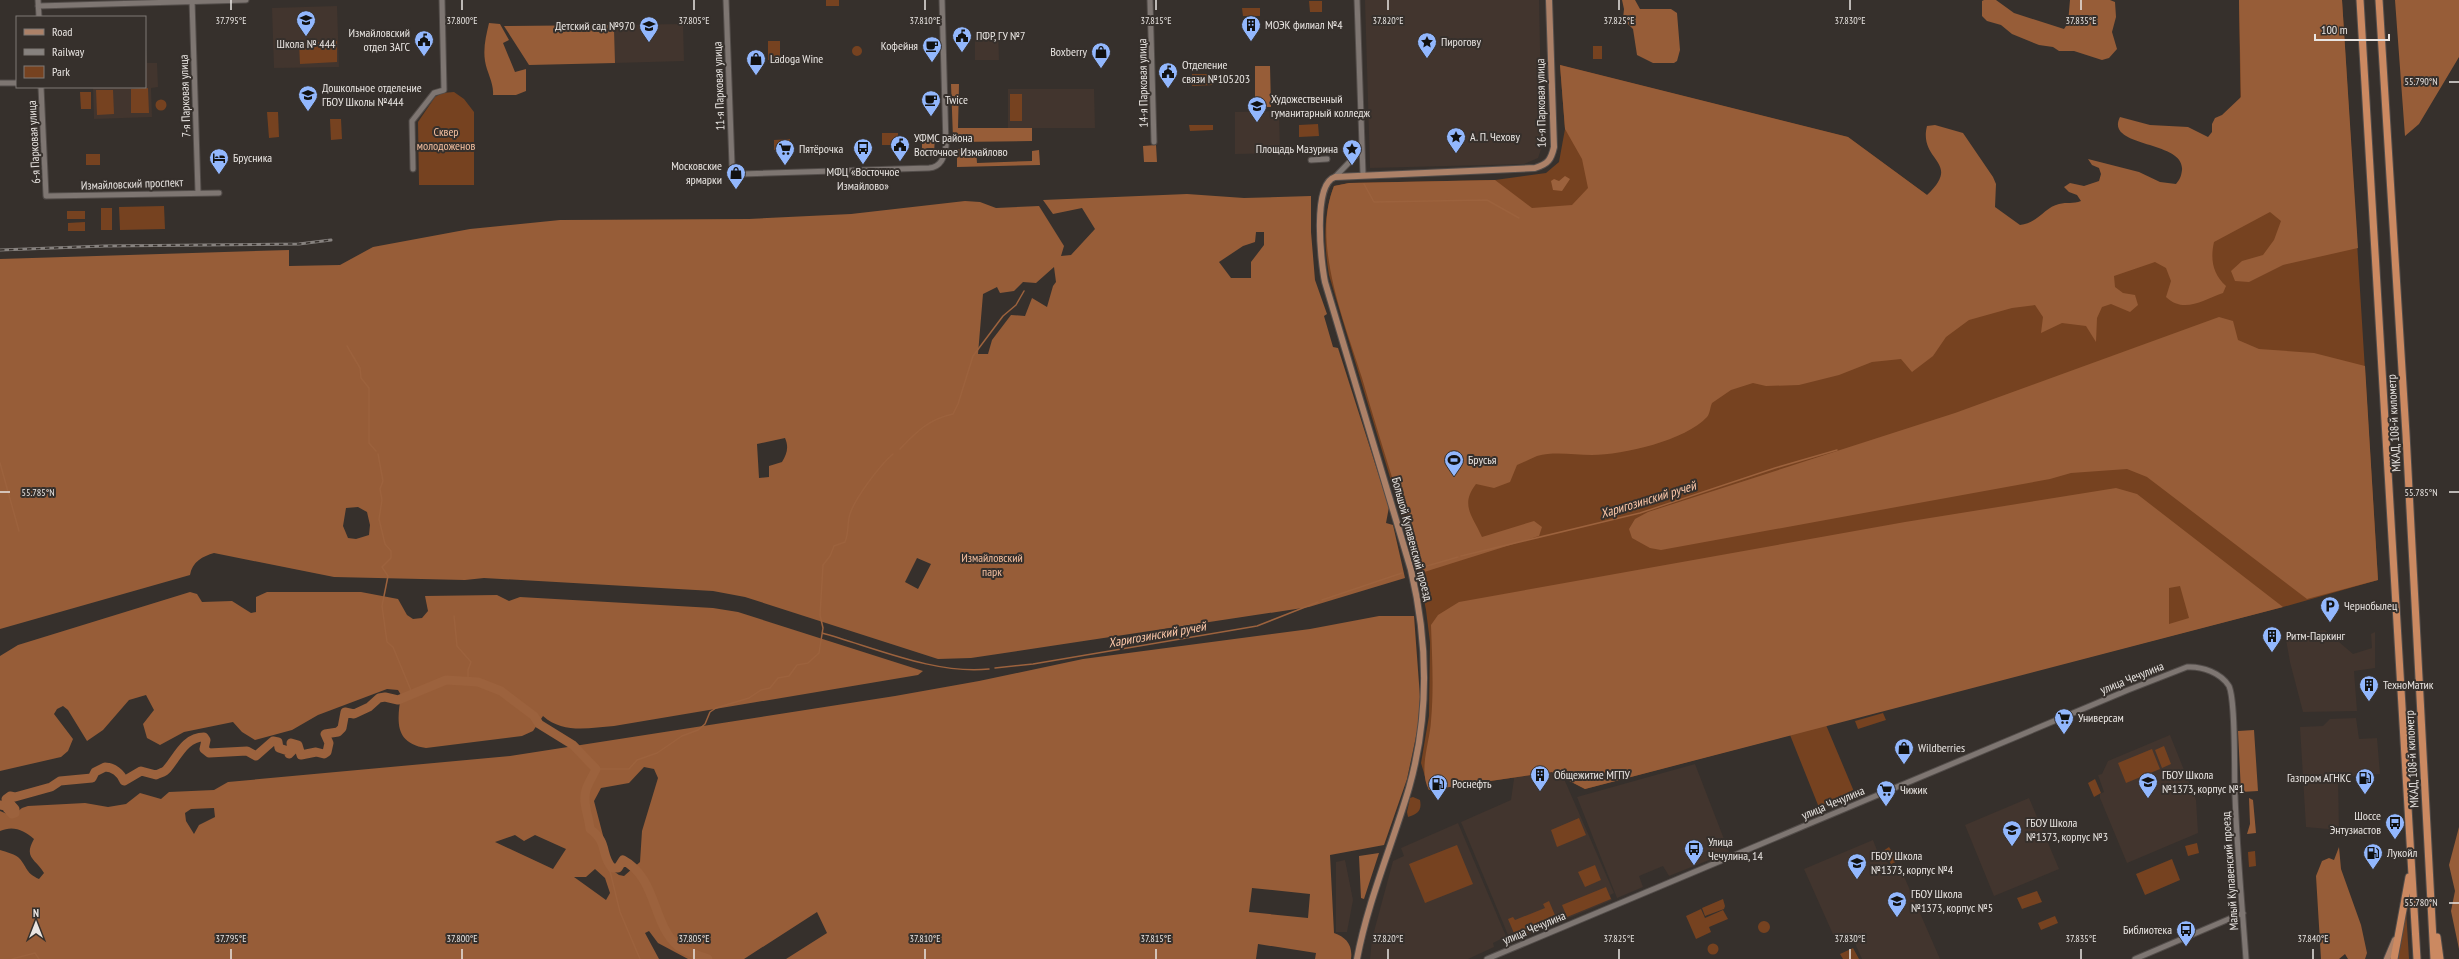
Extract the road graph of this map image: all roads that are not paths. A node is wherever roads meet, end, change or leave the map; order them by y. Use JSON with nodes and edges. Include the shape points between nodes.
{"nodes":[{"id":1,"x":38,"y":0,"type":"edge"},
{"id":2,"x":246,"y":0,"type":"edge"},
{"id":3,"x":442,"y":0,"type":"edge"},
{"id":4,"x":726,"y":0,"type":"edge"},
{"id":5,"x":942,"y":0,"type":"edge"},
{"id":6,"x":1150,"y":0,"type":"edge"},
{"id":7,"x":1357,"y":0,"type":"edge"},
{"id":8,"x":1549,"y":0,"type":"edge"},
{"id":9,"x":2360,"y":0,"type":"edge"},
{"id":10,"x":2379,"y":0,"type":"edge"},
{"id":11,"x":192,"y":1,"type":"edge"},
{"id":12,"x":38,"y":6,"type":"junction"},
{"id":13,"x":39,"y":16,"type":"edge"},
{"id":14,"x":16,"y":82,"type":"edge"},
{"id":15,"x":0,"y":83,"type":"edge"},
{"id":16,"x":41,"y":88,"type":"edge"},
{"id":17,"x":1154,"y":142,"type":"dead end"},
{"id":18,"x":1362,"y":149,"type":"junction"},
{"id":19,"x":1327,"y":159,"type":"dead end"},
{"id":20,"x":1311,"y":160,"type":"dead end"},
{"id":21,"x":413,"y":169,"type":"dead end"},
{"id":22,"x":1364,"y":174,"type":"junction"},
{"id":23,"x":1335,"y":177,"type":"junction"},
{"id":24,"x":198,"y":192,"type":"junction"},
{"id":25,"x":219,"y":193,"type":"dead end"},
{"id":26,"x":46,"y":196,"type":"joint"},
{"id":27,"x":2187,"y":667,"type":"joint"},
{"id":28,"x":2412,"y":865,"type":"junction"},
{"id":29,"x":2430,"y":898,"type":"junction"},
{"id":30,"x":2243,"y":913,"type":"junction"},
{"id":31,"x":2397,"y":937,"type":"junction"},
{"id":32,"x":1357,"y":959,"type":"edge"},
{"id":33,"x":1486,"y":959,"type":"edge"},
{"id":34,"x":2135,"y":959,"type":"edge"},
{"id":35,"x":2246,"y":959,"type":"edge"},
{"id":36,"x":2387,"y":959,"type":"edge"},
{"id":37,"x":2394,"y":959,"type":"edge"},
{"id":38,"x":2417,"y":959,"type":"edge"},
{"id":39,"x":2434,"y":959,"type":"edge"},
{"id":40,"x":2440,"y":959,"type":"edge"}],
"edges":[{"from":1,"to":12,"type":"street"},
{"from":2,"to":11,"type":"street"},
{"from":3,"to":21,"type":"street","via":[[444,90],[434,93],[412,121]]},
{"from":4,"to":5,"type":"street","name":"11-я Парковая улица","via":[[732,165],[734,171],[742,174],[937,166],[942,161],[946,146]]},
{"from":6,"to":17,"type":"street","name":"14-я Парковая улица"},
{"from":7,"to":18,"type":"street"},
{"from":8,"to":22,"type":"main road","name":"16-я Парковая улица","via":[[1554,147],[1546,164],[1535,168]]},
{"from":9,"to":28,"type":"highway","name":"МКАД, 108-й километр"},
{"from":10,"to":29,"type":"highway","name":"МКАД, 108-й километр"},
{"from":11,"to":12,"type":"street"},
{"from":11,"to":24,"type":"street","name":"7-я Парковая улица"},
{"from":12,"to":13,"type":"street"},
{"from":14,"to":15,"type":"street"},
{"from":16,"to":26,"type":"street","name":"6-я Парковая улица"},
{"from":18,"to":22,"type":"street"},
{"from":18,"to":23,"type":"street"},
{"from":19,"to":20,"type":"street"},
{"from":22,"to":23,"type":"main road","name":"16-я Парковая улица"},
{"from":23,"to":32,"type":"main road","name":"Большой Купавенский проезд","via":[[1328,181],[1324,194],[1320,222],[1320,261],[1411,570],[1417,597],[1423,652],[1424,694],[1416,756],[1398,820],[1373,892]]},
{"from":24,"to":25,"type":"street","name":"Измайловский проспект"},
{"from":24,"to":26,"type":"street","name":"Измайловский проспект"},
{"from":27,"to":30,"type":"street","name":"Малый Купавенский проезд","via":[[2207,670],[2225,681],[2230,688]]},
{"from":27,"to":33,"type":"street","name":"улица Чечулина"},
{"from":28,"to":31,"type":"highway"},
{"from":28,"to":38,"type":"highway"},
{"from":29,"to":39,"type":"highway"},
{"from":29,"to":40,"type":"highway"},
{"from":30,"to":34,"type":"street"},
{"from":30,"to":35,"type":"street","name":"Малый Купавенский проезд"},
{"from":31,"to":36,"type":"main road"},
{"from":31,"to":37,"type":"highway"}]}
